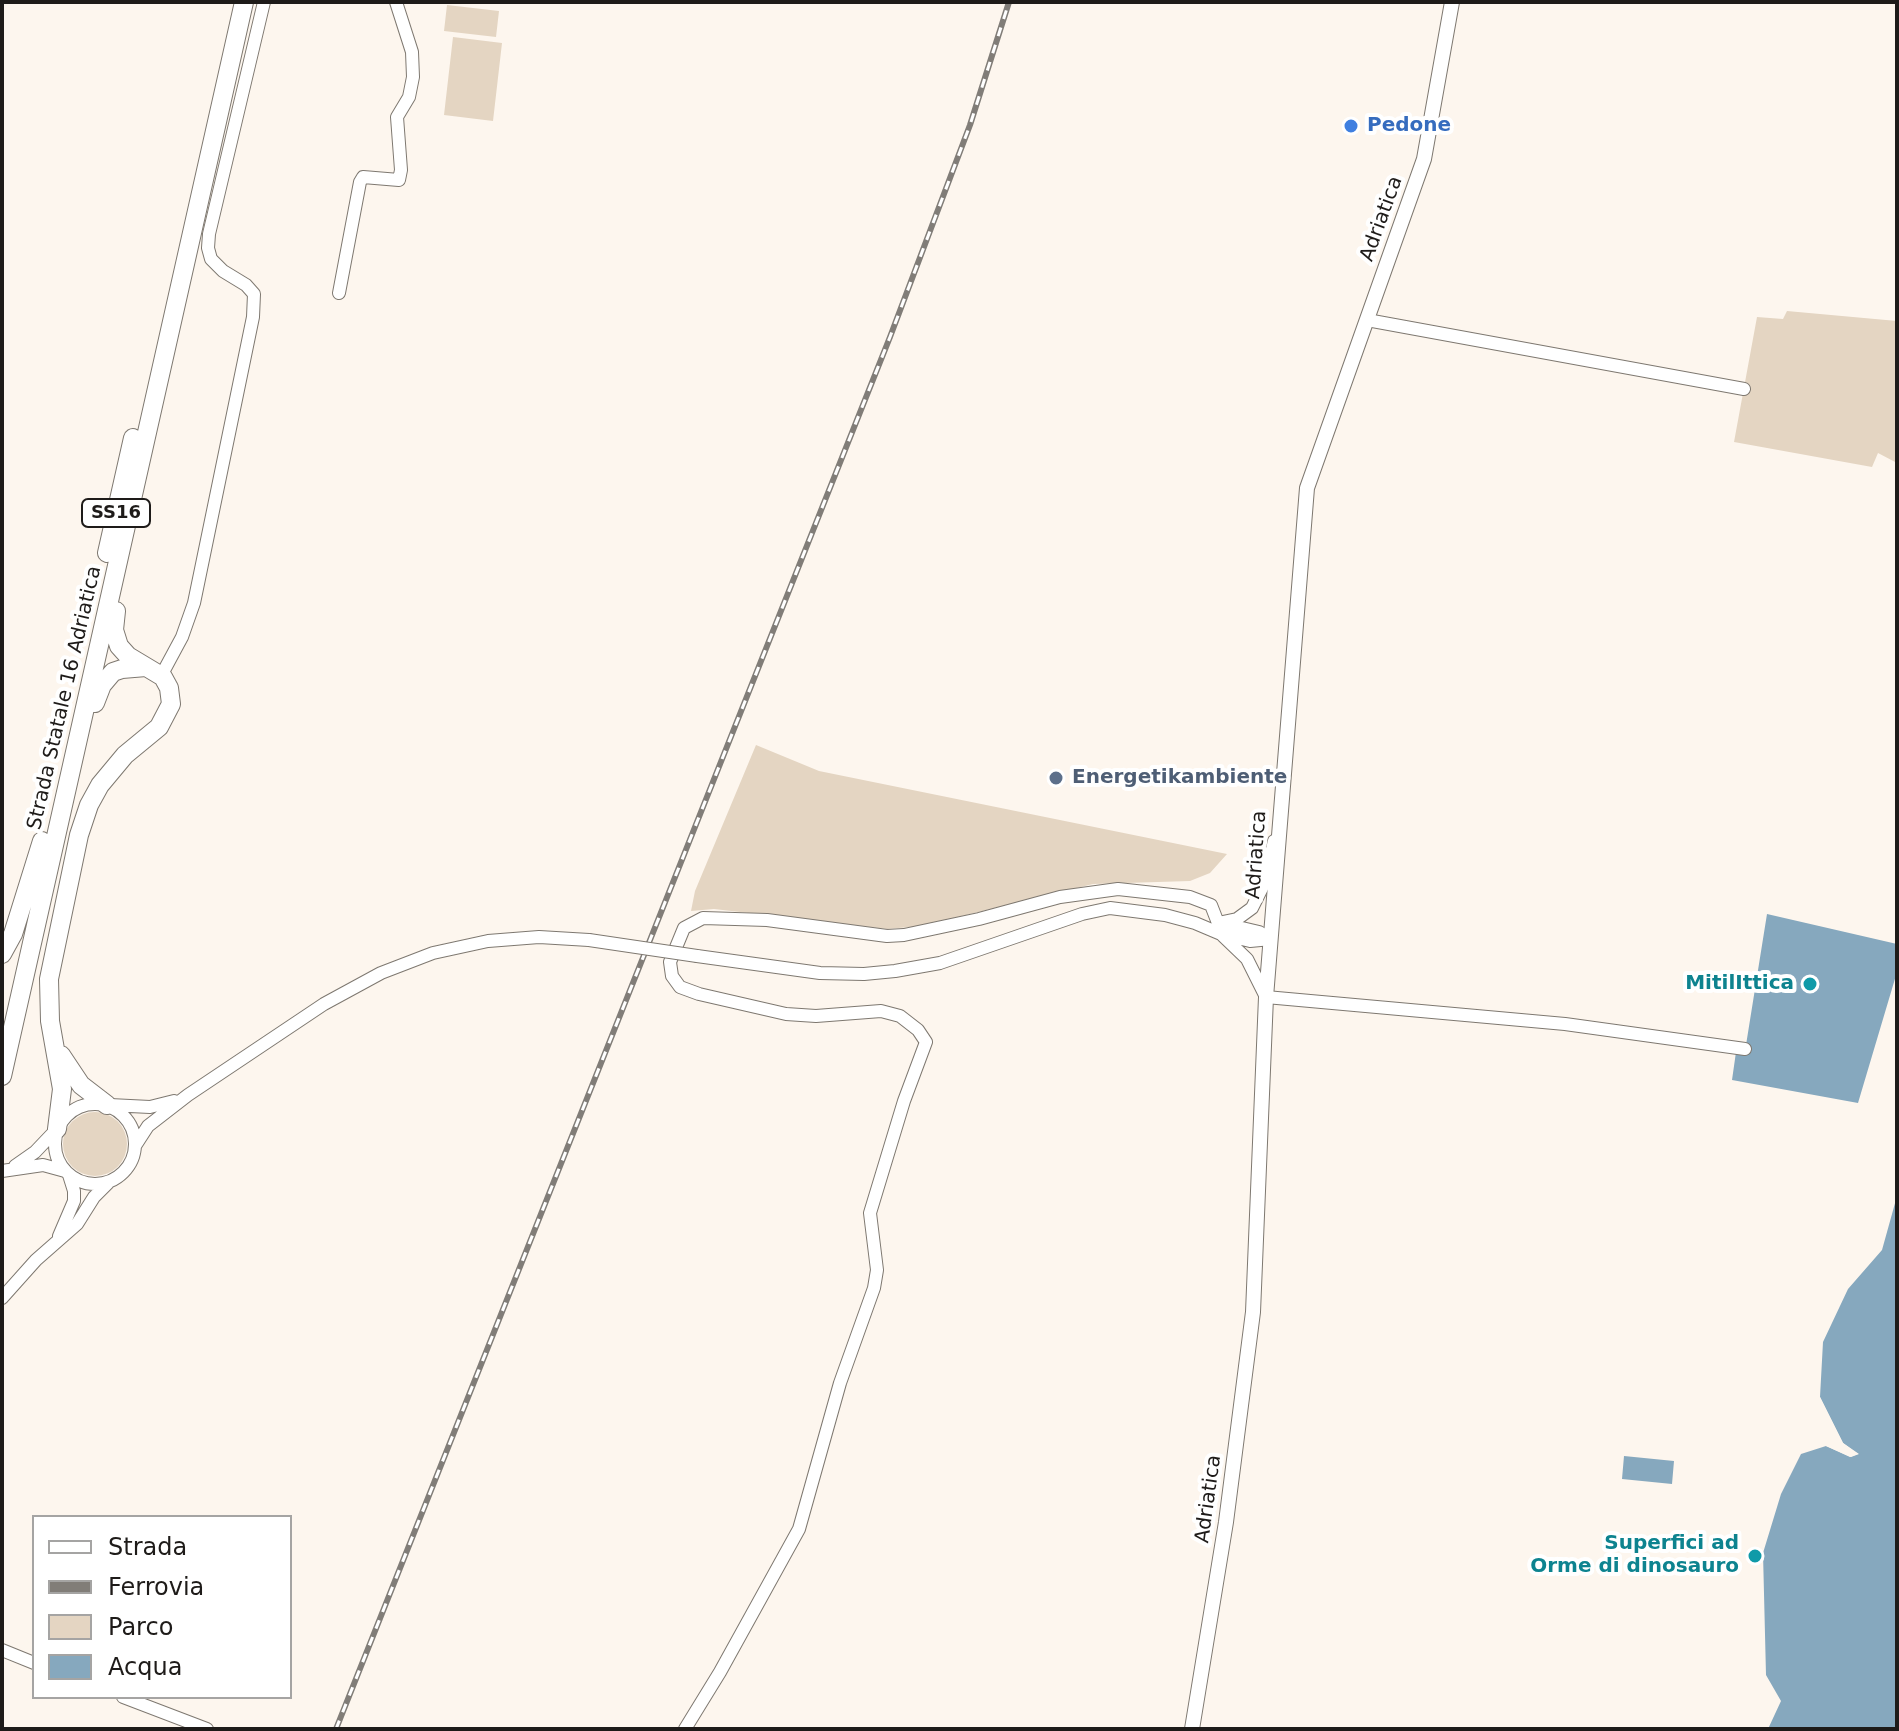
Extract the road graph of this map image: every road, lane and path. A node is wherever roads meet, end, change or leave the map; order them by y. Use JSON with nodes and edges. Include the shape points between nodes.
{"nodes":[{"id":1,"x":232,"y":2,"type":"edge"},
{"id":2,"x":244,"y":2,"type":"edge"},
{"id":3,"x":264,"y":2,"type":"edge"},
{"id":4,"x":396,"y":2,"type":"edge"},
{"id":5,"x":1452,"y":2,"type":"edge"},
{"id":6,"x":339,"y":293,"type":"dead end"},
{"id":7,"x":1367,"y":320,"type":"junction"},
{"id":8,"x":1744,"y":389,"type":"dead end"},
{"id":9,"x":127,"y":525,"type":"junction"},
{"id":10,"x":154,"y":672,"type":"junction"},
{"id":11,"x":1281,"y":808,"type":"junction"},
{"id":12,"x":61,"y":813,"type":"junction"},
{"id":13,"x":42,"y":841,"type":"junction"},
{"id":14,"x":1190,"y":897,"type":"junction"},
{"id":15,"x":1195,"y":923,"type":"junction"},
{"id":16,"x":1220,"y":929,"type":"junction"},
{"id":17,"x":1271,"y":939,"type":"junction"},
{"id":18,"x":2,"y":954,"type":"edge"},
{"id":19,"x":1266,"y":997,"type":"junction"},
{"id":20,"x":2,"y":1024,"type":"edge"},
{"id":21,"x":53,"y":1040,"type":"junction"},
{"id":22,"x":1745,"y":1049,"type":"dead end"},
{"id":23,"x":2,"y":1076,"type":"edge"},
{"id":24,"x":188,"y":1095,"type":"junction"},
{"id":25,"x":107,"y":1105,"type":"junction"},
{"id":26,"x":57,"y":1129,"type":"junction"},
{"id":27,"x":135,"y":1146,"type":"junction"},
{"id":28,"x":6,"y":1170,"type":"edge"},
{"id":29,"x":67,"y":1173,"type":"junction"},
{"id":30,"x":111,"y":1181,"type":"junction"},
{"id":31,"x":58,"y":1239,"type":"junction"},
{"id":32,"x":2,"y":1298,"type":"edge"},
{"id":33,"x":2,"y":1650,"type":"edge"},
{"id":34,"x":32,"y":1662,"type":"edge"},
{"id":35,"x":128,"y":1699,"type":"edge"},
{"id":36,"x":207,"y":1729,"type":"edge"},
{"id":37,"x":685,"y":1729,"type":"edge"},
{"id":38,"x":1192,"y":1729,"type":"edge"}],
"edges":[{"from":1,"to":13,"type":"highway","name":"Strada Statale 16 Adriatica","number":"SS16"},
{"from":2,"to":9,"type":"highway","name":"Strada Statale 16 Adriatica","number":"SS16"},
{"from":3,"to":10,"type":"street","via":[[208,248],[211,259],[254,294],[253,317],[194,603],[182,637]]},
{"from":4,"to":6,"type":"street","via":[[412,52],[413,77],[397,117],[401,170],[399,180],[363,177],[360,182]]},
{"from":5,"to":7,"type":"main road","name":"Adriatica","via":[[1424,159]]},
{"from":7,"to":8,"type":"street"},
{"from":7,"to":11,"type":"main road","name":"Adriatica","via":[[1307,488]]},
{"from":9,"to":10,"type":"highway","number":"SS16","via":[[114,634],[124,653]]},
{"from":9,"to":12,"type":"highway","name":"Strada Statale 16 Adriatica","number":"SS16"},
{"from":10,"to":12,"type":"highway","number":"SS16","via":[[117,670],[102,685]]},
{"from":10,"to":21,"type":"highway","via":[[171,694],[168,714],[109,773],[83,823],[49,972]]},
{"from":11,"to":16,"type":"street","via":[[1259,897],[1244,915]]},
{"from":11,"to":17,"type":"main road","name":"Adriatica"},
{"from":12,"to":23,"type":"highway","name":"Strada Statale 16 Adriatica","number":"SS16"},
{"from":13,"to":18,"type":"highway","number":"SS16"},
{"from":13,"to":20,"type":"highway","name":"Strada Statale 16 Adriatica","number":"SS16"},
{"from":14,"to":15,"type":"street"},
{"from":14,"to":16,"type":"street","via":[[1211,905]]},
{"from":14,"to":37,"type":"street","via":[[1092,891],[887,936],[767,920],[703,918],[684,928],[670,962],[680,987],[786,1014],[881,1011],[900,1016],[926,1042],[870,1213],[874,1288],[840,1383],[799,1529]]},
{"from":15,"to":16,"type":"street"},
{"from":15,"to":24,"type":"street","bridge":true,"via":[[1138,910],[1102,909],[940,963],[864,974],[804,971],[589,940],[497,940],[407,962],[338,995]]},
{"from":16,"to":17,"type":"street","via":[[1255,931]]},
{"from":16,"to":19,"type":"street","via":[[1247,959]]},
{"from":17,"to":19,"type":"main road","name":"Adriatica"},
{"from":19,"to":22,"type":"street","via":[[1565,1024]]},
{"from":19,"to":38,"type":"main road","name":"Adriatica","via":[[1253,1312]]},
{"from":21,"to":25,"type":"highway","via":[[76,1079]]},
{"from":21,"to":26,"type":"highway","via":[[62,1089]]},
{"from":24,"to":25,"type":"street","via":[[153,1107]]},
{"from":24,"to":27,"type":"street","via":[[148,1126]]},
{"from":25,"to":26,"type":"street","via":[[79,1107]]},
{"from":25,"to":27,"type":"street","via":[[127,1119]]},
{"from":26,"to":28,"type":"street","via":[[35,1152]]},
{"from":26,"to":29,"type":"street","via":[[55,1151]]},
{"from":27,"to":30,"type":"street","via":[[128,1167]]},
{"from":28,"to":29,"type":"street","via":[[45,1165]]},
{"from":29,"to":30,"type":"street","via":[[89,1184]]},
{"from":29,"to":31,"type":"street","via":[[74,1201]]},
{"from":30,"to":31,"type":"street"},
{"from":31,"to":32,"type":"street"},
{"from":33,"to":34,"type":"street"},
{"from":35,"to":36,"type":"street"}]}
